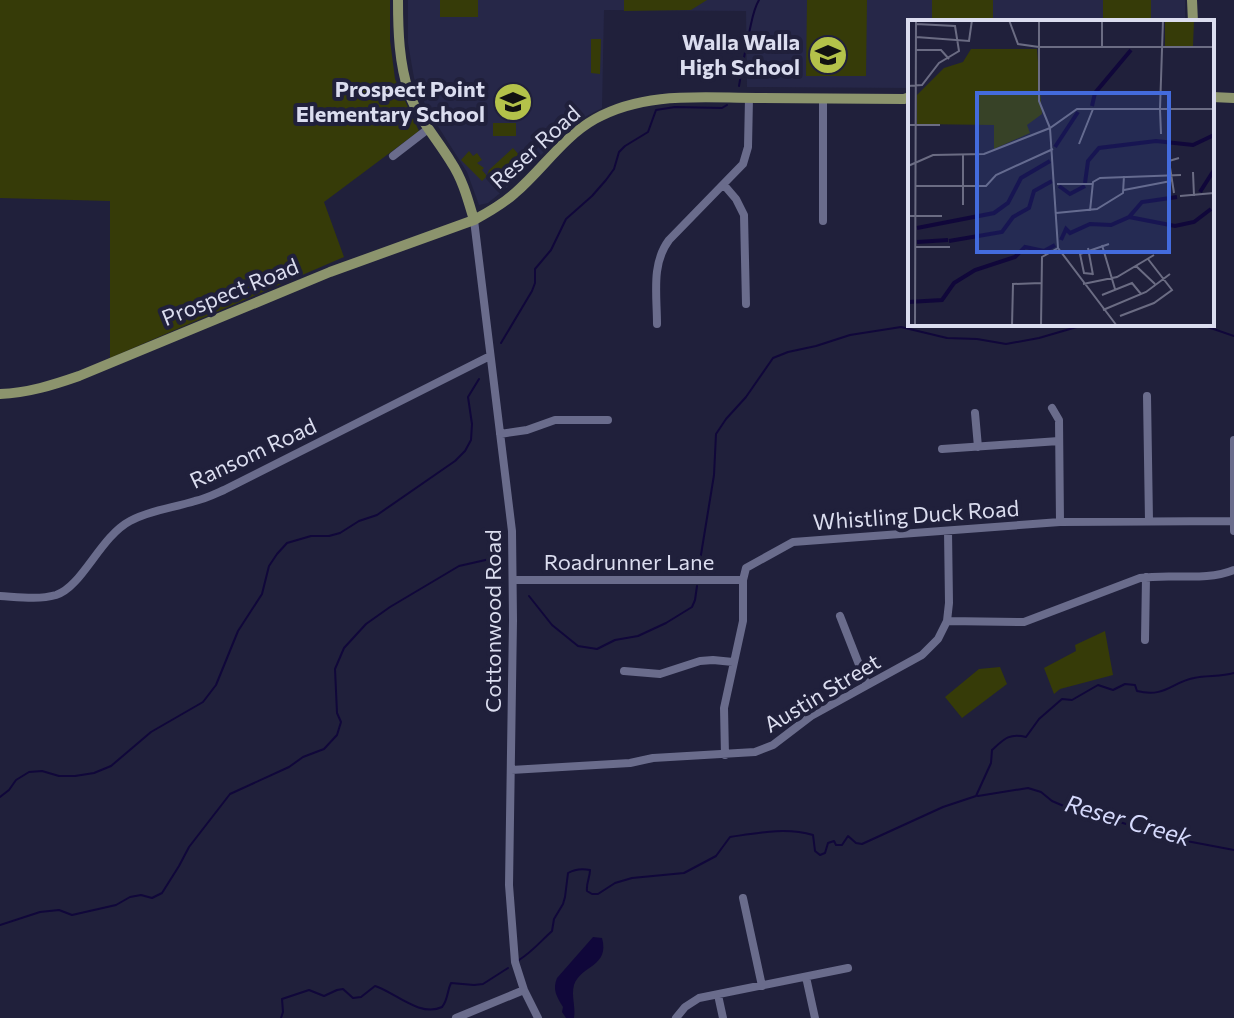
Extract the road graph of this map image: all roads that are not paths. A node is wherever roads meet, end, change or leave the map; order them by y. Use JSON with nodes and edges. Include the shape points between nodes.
{"nodes":[{"id":1,"x":398,"y":0,"type":"edge"},
{"id":2,"x":1192,"y":0,"type":"edge"},
{"id":3,"x":1193,"y":20,"type":"edge"},
{"id":4,"x":1214,"y":97,"type":"edge"},
{"id":5,"x":749,"y":98,"type":"junction"},
{"id":6,"x":823,"y":98,"type":"junction"},
{"id":7,"x":908,"y":98,"type":"edge"},
{"id":8,"x":1234,"y":98,"type":"edge"},
{"id":9,"x":428,"y":129,"type":"junction"},
{"id":10,"x":393,"y":156,"type":"dead end"},
{"id":11,"x":724,"y":185,"type":"junction"},
{"id":12,"x":474,"y":220,"type":"junction"},
{"id":13,"x":823,"y":221,"type":"dead end"},
{"id":14,"x":746,"y":304,"type":"dead end"},
{"id":15,"x":657,"y":324,"type":"dead end"},
{"id":16,"x":490,"y":356,"type":"junction"},
{"id":17,"x":0,"y":394,"type":"edge"},
{"id":18,"x":1147,"y":396,"type":"dead end"},
{"id":19,"x":1052,"y":408,"type":"dead end"},
{"id":20,"x":975,"y":413,"type":"dead end"},
{"id":21,"x":608,"y":420,"type":"dead end"},
{"id":22,"x":500,"y":434,"type":"junction"},
{"id":23,"x":1234,"y":440,"type":"edge"},
{"id":24,"x":1059,"y":441,"type":"junction"},
{"id":25,"x":978,"y":447,"type":"junction"},
{"id":26,"x":942,"y":449,"type":"dead end"},
{"id":27,"x":1149,"y":521,"type":"junction"},
{"id":28,"x":1234,"y":521,"type":"edge"},
{"id":29,"x":1060,"y":522,"type":"junction"},
{"id":30,"x":948,"y":531,"type":"junction"},
{"id":31,"x":1234,"y":531,"type":"edge"},
{"id":32,"x":1234,"y":570,"type":"edge"},
{"id":33,"x":1146,"y":577,"type":"junction"},
{"id":34,"x":514,"y":580,"type":"junction"},
{"id":35,"x":743,"y":580,"type":"junction"},
{"id":36,"x":0,"y":596,"type":"edge"},
{"id":37,"x":840,"y":616,"type":"dead end"},
{"id":38,"x":947,"y":621,"type":"junction"},
{"id":39,"x":1145,"y":640,"type":"dead end"},
{"id":40,"x":733,"y":662,"type":"junction"},
{"id":41,"x":624,"y":671,"type":"dead end"},
{"id":42,"x":867,"y":685,"type":"junction"},
{"id":43,"x":725,"y":755,"type":"junction"},
{"id":44,"x":511,"y":770,"type":"junction"},
{"id":45,"x":743,"y":898,"type":"dead end"},
{"id":46,"x":848,"y":968,"type":"dead end"},
{"id":47,"x":806,"y":977,"type":"junction"},
{"id":48,"x":762,"y":986,"type":"junction"},
{"id":49,"x":524,"y":990,"type":"junction"},
{"id":50,"x":718,"y":995,"type":"junction"},
{"id":51,"x":456,"y":1018,"type":"edge"},
{"id":52,"x":538,"y":1018,"type":"edge"},
{"id":53,"x":676,"y":1018,"type":"edge"},
{"id":54,"x":723,"y":1018,"type":"edge"},
{"id":55,"x":815,"y":1018,"type":"edge"}],
"edges":[{"from":1,"to":9,"type":"main road","via":[[399,46],[409,91]]},
{"from":2,"to":3,"type":"main road"},
{"from":4,"to":8,"type":"main road"},
{"from":5,"to":6,"type":"main road","name":"Reser Road"},
{"from":5,"to":11,"type":"street","via":[[748,147],[743,164]]},
{"from":5,"to":12,"type":"main road","name":"Reser Road","via":[[664,98],[620,107],[580,129],[516,192]]},
{"from":6,"to":7,"type":"main road","name":"Reser Road"},
{"from":6,"to":13,"type":"street"},
{"from":9,"to":10,"type":"street"},
{"from":9,"to":12,"type":"main road","via":[[452,163]]},
{"from":11,"to":14,"type":"street","via":[[744,215]]},
{"from":11,"to":15,"type":"street","via":[[661,250]]},
{"from":12,"to":16,"type":"street","name":"Cottonwood Road"},
{"from":12,"to":17,"type":"main road","name":"Prospect Road","via":[[330,272],[79,376]]},
{"from":16,"to":22,"type":"street","name":"Cottonwood Road"},
{"from":16,"to":36,"type":"street","name":"Ransom Road","via":[[224,490],[127,522],[59,594]]},
{"from":18,"to":27,"type":"street"},
{"from":19,"to":24,"type":"street","via":[[1059,420]]},
{"from":20,"to":25,"type":"street"},
{"from":21,"to":22,"type":"street","via":[[555,420]]},
{"from":22,"to":34,"type":"street","name":"Cottonwood Road"},
{"from":23,"to":28,"type":"street"},
{"from":24,"to":25,"type":"street"},
{"from":24,"to":29,"type":"street"},
{"from":25,"to":26,"type":"street"},
{"from":27,"to":28,"type":"street","name":"Whistling Duck Road"},
{"from":27,"to":29,"type":"street","name":"Whistling Duck Road"},
{"from":28,"to":31,"type":"street"},
{"from":29,"to":30,"type":"street","name":"Whistling Duck Road"},
{"from":30,"to":35,"type":"street","name":"Whistling Duck Road","via":[[793,542],[746,568]]},
{"from":30,"to":38,"type":"street"},
{"from":32,"to":33,"type":"street","via":[[1212,576]]},
{"from":33,"to":38,"type":"street","via":[[1024,622]]},
{"from":33,"to":39,"type":"street"},
{"from":34,"to":35,"type":"street","name":"Roadrunner Lane"},
{"from":34,"to":44,"type":"street","name":"Cottonwood Road"},
{"from":35,"to":40,"type":"street","via":[[743,621]]},
{"from":37,"to":42,"type":"street"},
{"from":38,"to":42,"type":"street","name":"Austin Street","via":[[922,655]]},
{"from":40,"to":41,"type":"street","via":[[700,661],[660,674]]},
{"from":40,"to":43,"type":"street","via":[[724,708]]},
{"from":42,"to":43,"type":"street","name":"Austin Street","via":[[773,745]]},
{"from":43,"to":44,"type":"street","name":"Austin Street"},
{"from":44,"to":49,"type":"street","name":"Cottonwood Road","via":[[509,885],[515,962]]},
{"from":45,"to":48,"type":"street"},
{"from":46,"to":47,"type":"street"},
{"from":47,"to":48,"type":"street"},
{"from":47,"to":55,"type":"street"},
{"from":48,"to":50,"type":"street"},
{"from":49,"to":51,"type":"street"},
{"from":49,"to":52,"type":"street","name":"Cottonwood Road"},
{"from":50,"to":53,"type":"street","via":[[692,1001]]},
{"from":50,"to":54,"type":"street"}]}
